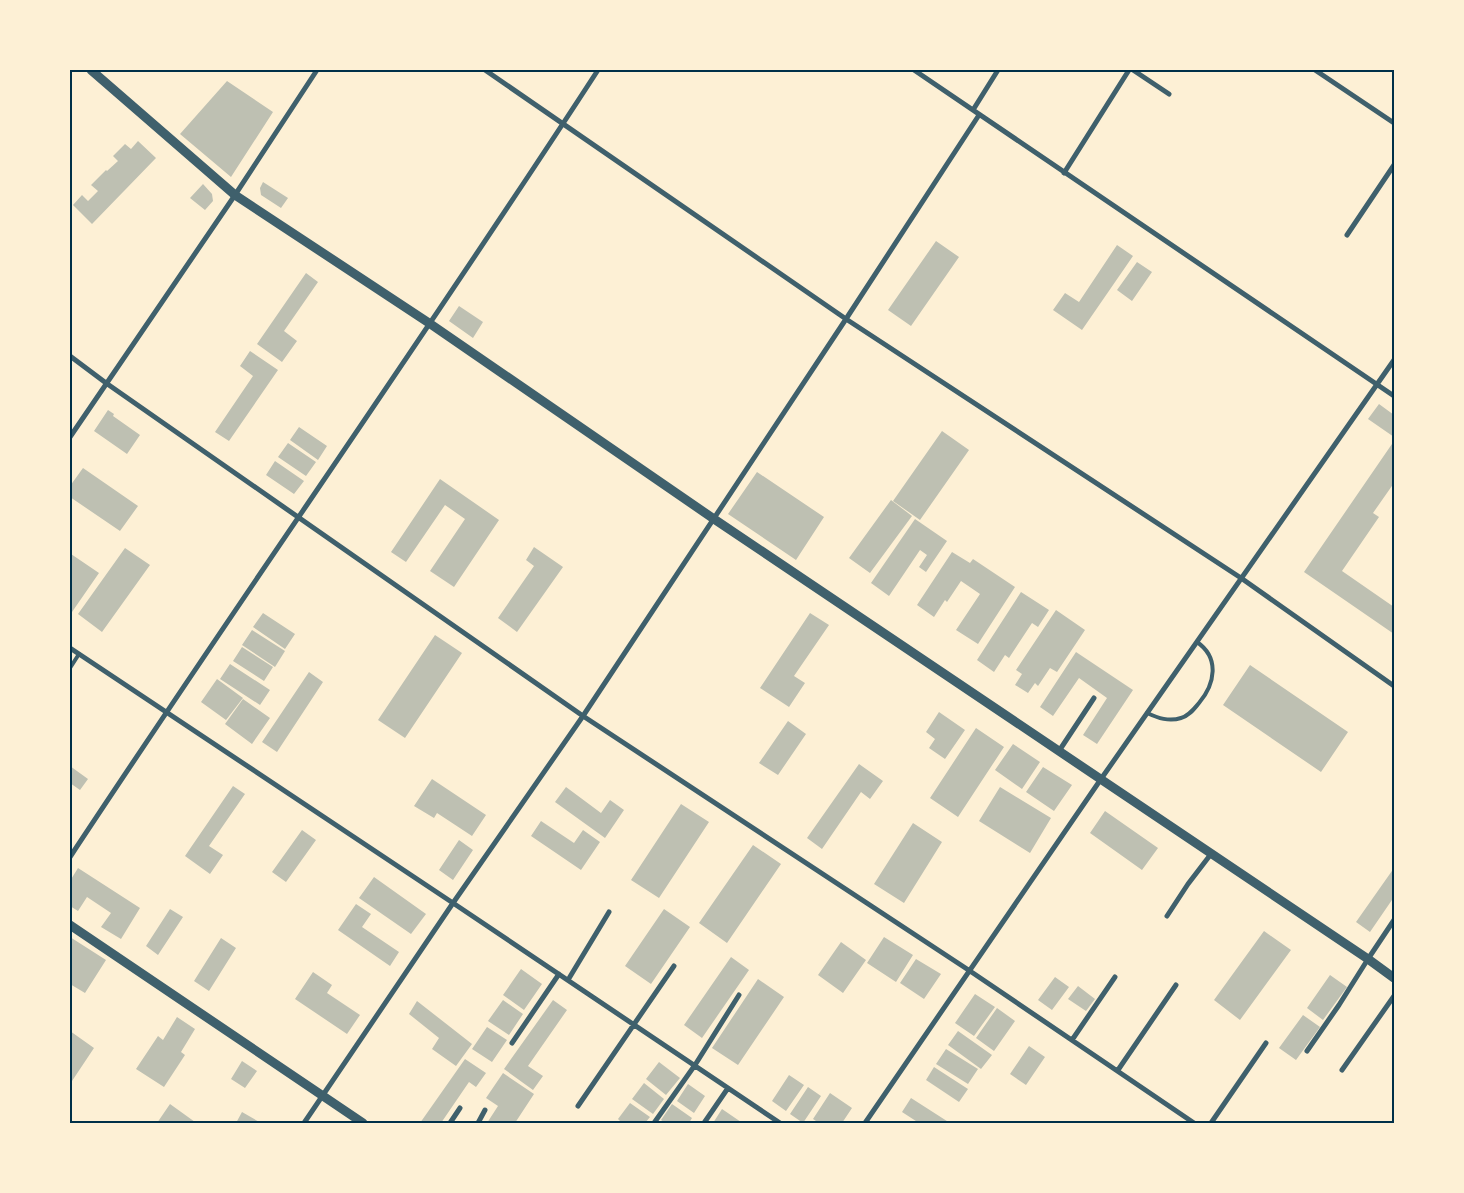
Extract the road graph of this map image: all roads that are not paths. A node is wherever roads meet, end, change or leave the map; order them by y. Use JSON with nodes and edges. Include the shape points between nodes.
{"nodes":[{"id":1,"x":92,"y":70,"type":"edge"},
{"id":2,"x":317,"y":70,"type":"edge"},
{"id":3,"x":485,"y":70,"type":"edge"},
{"id":4,"x":598,"y":70,"type":"edge"},
{"id":5,"x":914,"y":70,"type":"edge"},
{"id":6,"x":998,"y":70,"type":"edge"},
{"id":7,"x":1129,"y":70,"type":"edge"},
{"id":8,"x":1133,"y":70,"type":"edge"},
{"id":9,"x":1320,"y":71,"type":"edge"},
{"id":10,"x":1169,"y":94,"type":"dead end"},
{"id":11,"x":973,"y":110,"type":"junction"},
{"id":12,"x":979,"y":115,"type":"junction"},
{"id":13,"x":564,"y":123,"type":"junction"},
{"id":14,"x":1394,"y":123,"type":"edge"},
{"id":15,"x":1394,"y":164,"type":"edge"},
{"id":16,"x":1064,"y":173,"type":"junction"},
{"id":17,"x":236,"y":195,"type":"junction"},
{"id":18,"x":1347,"y":235,"type":"dead end"},
{"id":19,"x":846,"y":319,"type":"junction"},
{"id":20,"x":429,"y":323,"type":"junction"},
{"id":21,"x":70,"y":356,"type":"edge"},
{"id":22,"x":1394,"y":360,"type":"edge"},
{"id":23,"x":106,"y":383,"type":"junction"},
{"id":24,"x":1377,"y":384,"type":"junction"},
{"id":25,"x":1394,"y":396,"type":"edge"},
{"id":26,"x":70,"y":437,"type":"edge"},
{"id":27,"x":299,"y":517,"type":"junction"},
{"id":28,"x":714,"y":519,"type":"junction"},
{"id":29,"x":1241,"y":578,"type":"junction"},
{"id":30,"x":1197,"y":642,"type":"junction"},
{"id":31,"x":70,"y":648,"type":"edge"},
{"id":32,"x":79,"y":654,"type":"junction"},
{"id":33,"x":70,"y":668,"type":"edge"},
{"id":34,"x":1394,"y":686,"type":"edge"},
{"id":35,"x":1094,"y":698,"type":"dead end"},
{"id":36,"x":166,"y":711,"type":"junction"},
{"id":37,"x":1147,"y":713,"type":"junction"},
{"id":38,"x":583,"y":716,"type":"junction"},
{"id":39,"x":1058,"y":751,"type":"junction"},
{"id":40,"x":1101,"y":779,"type":"junction"},
{"id":41,"x":1211,"y":854,"type":"junction"},
{"id":42,"x":70,"y":857,"type":"edge"},
{"id":43,"x":454,"y":902,"type":"junction"},
{"id":44,"x":609,"y":912,"type":"dead end"},
{"id":45,"x":1167,"y":916,"type":"dead end"},
{"id":46,"x":1394,"y":920,"type":"edge"},
{"id":47,"x":70,"y":925,"type":"edge"},
{"id":48,"x":1368,"y":959,"type":"junction"},
{"id":49,"x":674,"y":966,"type":"dead end"},
{"id":50,"x":970,"y":970,"type":"junction"},
{"id":51,"x":559,"y":974,"type":"junction"},
{"id":52,"x":1115,"y":977,"type":"dead end"},
{"id":53,"x":1394,"y":978,"type":"edge"},
{"id":54,"x":568,"y":980,"type":"junction"},
{"id":55,"x":1176,"y":985,"type":"dead end"},
{"id":56,"x":739,"y":995,"type":"dead end"},
{"id":57,"x":1394,"y":996,"type":"edge"},
{"id":58,"x":634,"y":1024,"type":"junction"},
{"id":59,"x":1072,"y":1040,"type":"junction"},
{"id":60,"x":512,"y":1043,"type":"dead end"},
{"id":61,"x":1266,"y":1043,"type":"dead end"},
{"id":62,"x":1307,"y":1051,"type":"dead end"},
{"id":63,"x":695,"y":1065,"type":"junction"},
{"id":64,"x":1118,"y":1070,"type":"junction"},
{"id":65,"x":1342,"y":1070,"type":"dead end"},
{"id":66,"x":728,"y":1088,"type":"junction"},
{"id":67,"x":322,"y":1096,"type":"junction"},
{"id":68,"x":578,"y":1106,"type":"dead end"},
{"id":69,"x":460,"y":1108,"type":"dead end"},
{"id":70,"x":485,"y":1110,"type":"dead end"},
{"id":71,"x":304,"y":1123,"type":"edge"},
{"id":72,"x":363,"y":1123,"type":"edge"},
{"id":73,"x":450,"y":1123,"type":"edge"},
{"id":74,"x":478,"y":1123,"type":"edge"},
{"id":75,"x":654,"y":1123,"type":"edge"},
{"id":76,"x":704,"y":1123,"type":"edge"},
{"id":77,"x":780,"y":1123,"type":"edge"},
{"id":78,"x":865,"y":1123,"type":"edge"},
{"id":79,"x":1194,"y":1123,"type":"edge"},
{"id":80,"x":1211,"y":1123,"type":"edge"}],
"edges":[{"from":1,"to":17,"type":"street"},
{"from":2,"to":17,"type":"street"},
{"from":3,"to":13,"type":"street"},
{"from":4,"to":13,"type":"street"},
{"from":5,"to":11,"type":"street"},
{"from":6,"to":11,"type":"street"},
{"from":7,"to":16,"type":"street"},
{"from":8,"to":10,"type":"street"},
{"from":9,"to":14,"type":"street"},
{"from":11,"to":12,"type":"street"},
{"from":12,"to":16,"type":"street"},
{"from":12,"to":19,"type":"street"},
{"from":13,"to":19,"type":"street"},
{"from":13,"to":20,"type":"street"},
{"from":15,"to":18,"type":"street"},
{"from":16,"to":24,"type":"street"},
{"from":17,"to":20,"type":"street"},
{"from":17,"to":23,"type":"street"},
{"from":19,"to":28,"type":"street"},
{"from":19,"to":29,"type":"street"},
{"from":20,"to":27,"type":"street"},
{"from":20,"to":28,"type":"street"},
{"from":21,"to":23,"type":"street"},
{"from":22,"to":24,"type":"street"},
{"from":23,"to":26,"type":"street"},
{"from":23,"to":27,"type":"street"},
{"from":24,"to":25,"type":"street"},
{"from":24,"to":29,"type":"street"},
{"from":27,"to":36,"type":"street"},
{"from":27,"to":38,"type":"street"},
{"from":28,"to":38,"type":"street"},
{"from":28,"to":39,"type":"street"},
{"from":29,"to":30,"type":"street"},
{"from":29,"to":34,"type":"street"},
{"from":30,"to":37,"type":"street"},
{"from":30,"to":37,"type":"lane","via":[[1213,664],[1207,694],[1193,711],[1182,718],[1170,720]]},
{"from":31,"to":32,"type":"street"},
{"from":32,"to":33,"type":"lane"},
{"from":32,"to":36,"type":"street"},
{"from":35,"to":39,"type":"street"},
{"from":36,"to":42,"type":"street"},
{"from":36,"to":43,"type":"street"},
{"from":37,"to":40,"type":"street"},
{"from":38,"to":43,"type":"street"},
{"from":38,"to":50,"type":"street"},
{"from":39,"to":40,"type":"street"},
{"from":40,"to":41,"type":"street"},
{"from":40,"to":50,"type":"street"},
{"from":41,"to":45,"type":"street"},
{"from":41,"to":48,"type":"street"},
{"from":43,"to":51,"type":"street"},
{"from":43,"to":67,"type":"street"},
{"from":44,"to":54,"type":"street"},
{"from":46,"to":48,"type":"street"},
{"from":47,"to":67,"type":"street"},
{"from":48,"to":53,"type":"street"},
{"from":48,"to":62,"type":"street"},
{"from":49,"to":58,"type":"street"},
{"from":50,"to":59,"type":"street"},
{"from":50,"to":78,"type":"street"},
{"from":51,"to":54,"type":"street"},
{"from":51,"to":60,"type":"street"},
{"from":52,"to":59,"type":"street"},
{"from":54,"to":58,"type":"street"},
{"from":55,"to":64,"type":"street"},
{"from":56,"to":63,"type":"street"},
{"from":57,"to":65,"type":"street"},
{"from":58,"to":63,"type":"street"},
{"from":58,"to":68,"type":"street"},
{"from":59,"to":64,"type":"street"},
{"from":61,"to":80,"type":"street"},
{"from":63,"to":66,"type":"street"},
{"from":63,"to":75,"type":"street"},
{"from":64,"to":79,"type":"street"},
{"from":66,"to":76,"type":"street"},
{"from":66,"to":77,"type":"street"},
{"from":67,"to":71,"type":"street"},
{"from":67,"to":72,"type":"street"},
{"from":69,"to":73,"type":"street"},
{"from":70,"to":74,"type":"street"}]}
